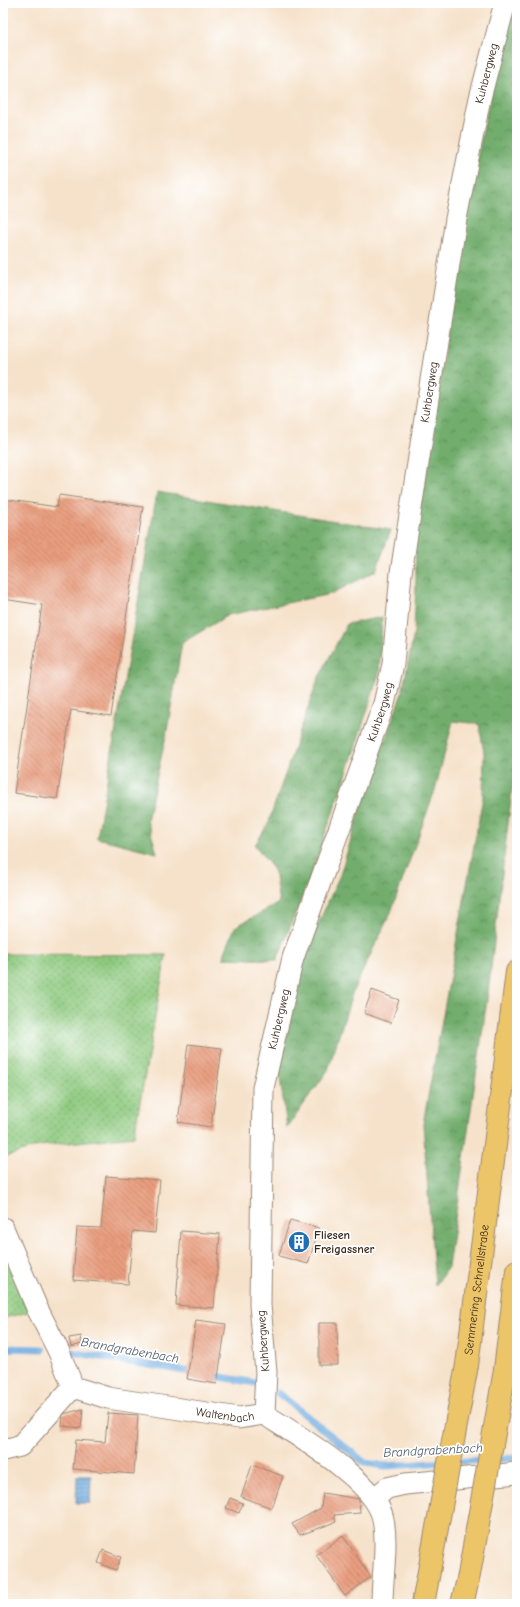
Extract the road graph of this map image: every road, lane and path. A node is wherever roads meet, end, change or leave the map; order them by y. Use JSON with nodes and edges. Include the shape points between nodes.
{"nodes":[{"id":1,"x":505,"y":3,"type":"edge"},
{"id":2,"x":517,"y":972,"type":"edge"},
{"id":3,"x":3,"y":1228,"type":"edge"},
{"id":4,"x":517,"y":1271,"type":"edge"},
{"id":5,"x":73,"y":1387,"type":"junction"},
{"id":6,"x":264,"y":1414,"type":"junction"},
{"id":7,"x":3,"y":1450,"type":"edge"},
{"id":8,"x":517,"y":1473,"type":"edge"},
{"id":9,"x":375,"y":1498,"type":"junction"},
{"id":10,"x":382,"y":1604,"type":"edge"},
{"id":11,"x":423,"y":1604,"type":"edge"},
{"id":12,"x":462,"y":1604,"type":"edge"}],
"edges":[{"from":1,"to":6,"type":"street","name":"Kuhbergweg","via":[[480,98],[456,218],[401,573],[393,664],[384,704],[293,958],[263,1088],[260,1305],[266,1372]]},
{"from":2,"to":11,"type":"highway","name":"Semmering Schnellstraße","bridge":true,"via":[[467,1365]]},
{"from":3,"to":5,"type":"street","via":[[36,1308],[59,1352]]},
{"from":4,"to":12,"type":"highway","bridge":true,"via":[[505,1370]]},
{"from":5,"to":6,"type":"street","name":"Waltenbach","via":[[108,1398],[239,1418]]},
{"from":5,"to":7,"type":"street","via":[[20,1446]]},
{"from":6,"to":9,"type":"street","name":"Waltenbach","via":[[337,1463]]},
{"from":8,"to":9,"type":"street","via":[[405,1484],[388,1488]]},
{"from":9,"to":10,"type":"street","name":"Waltenbach","via":[[383,1517],[385,1536]]}]}
